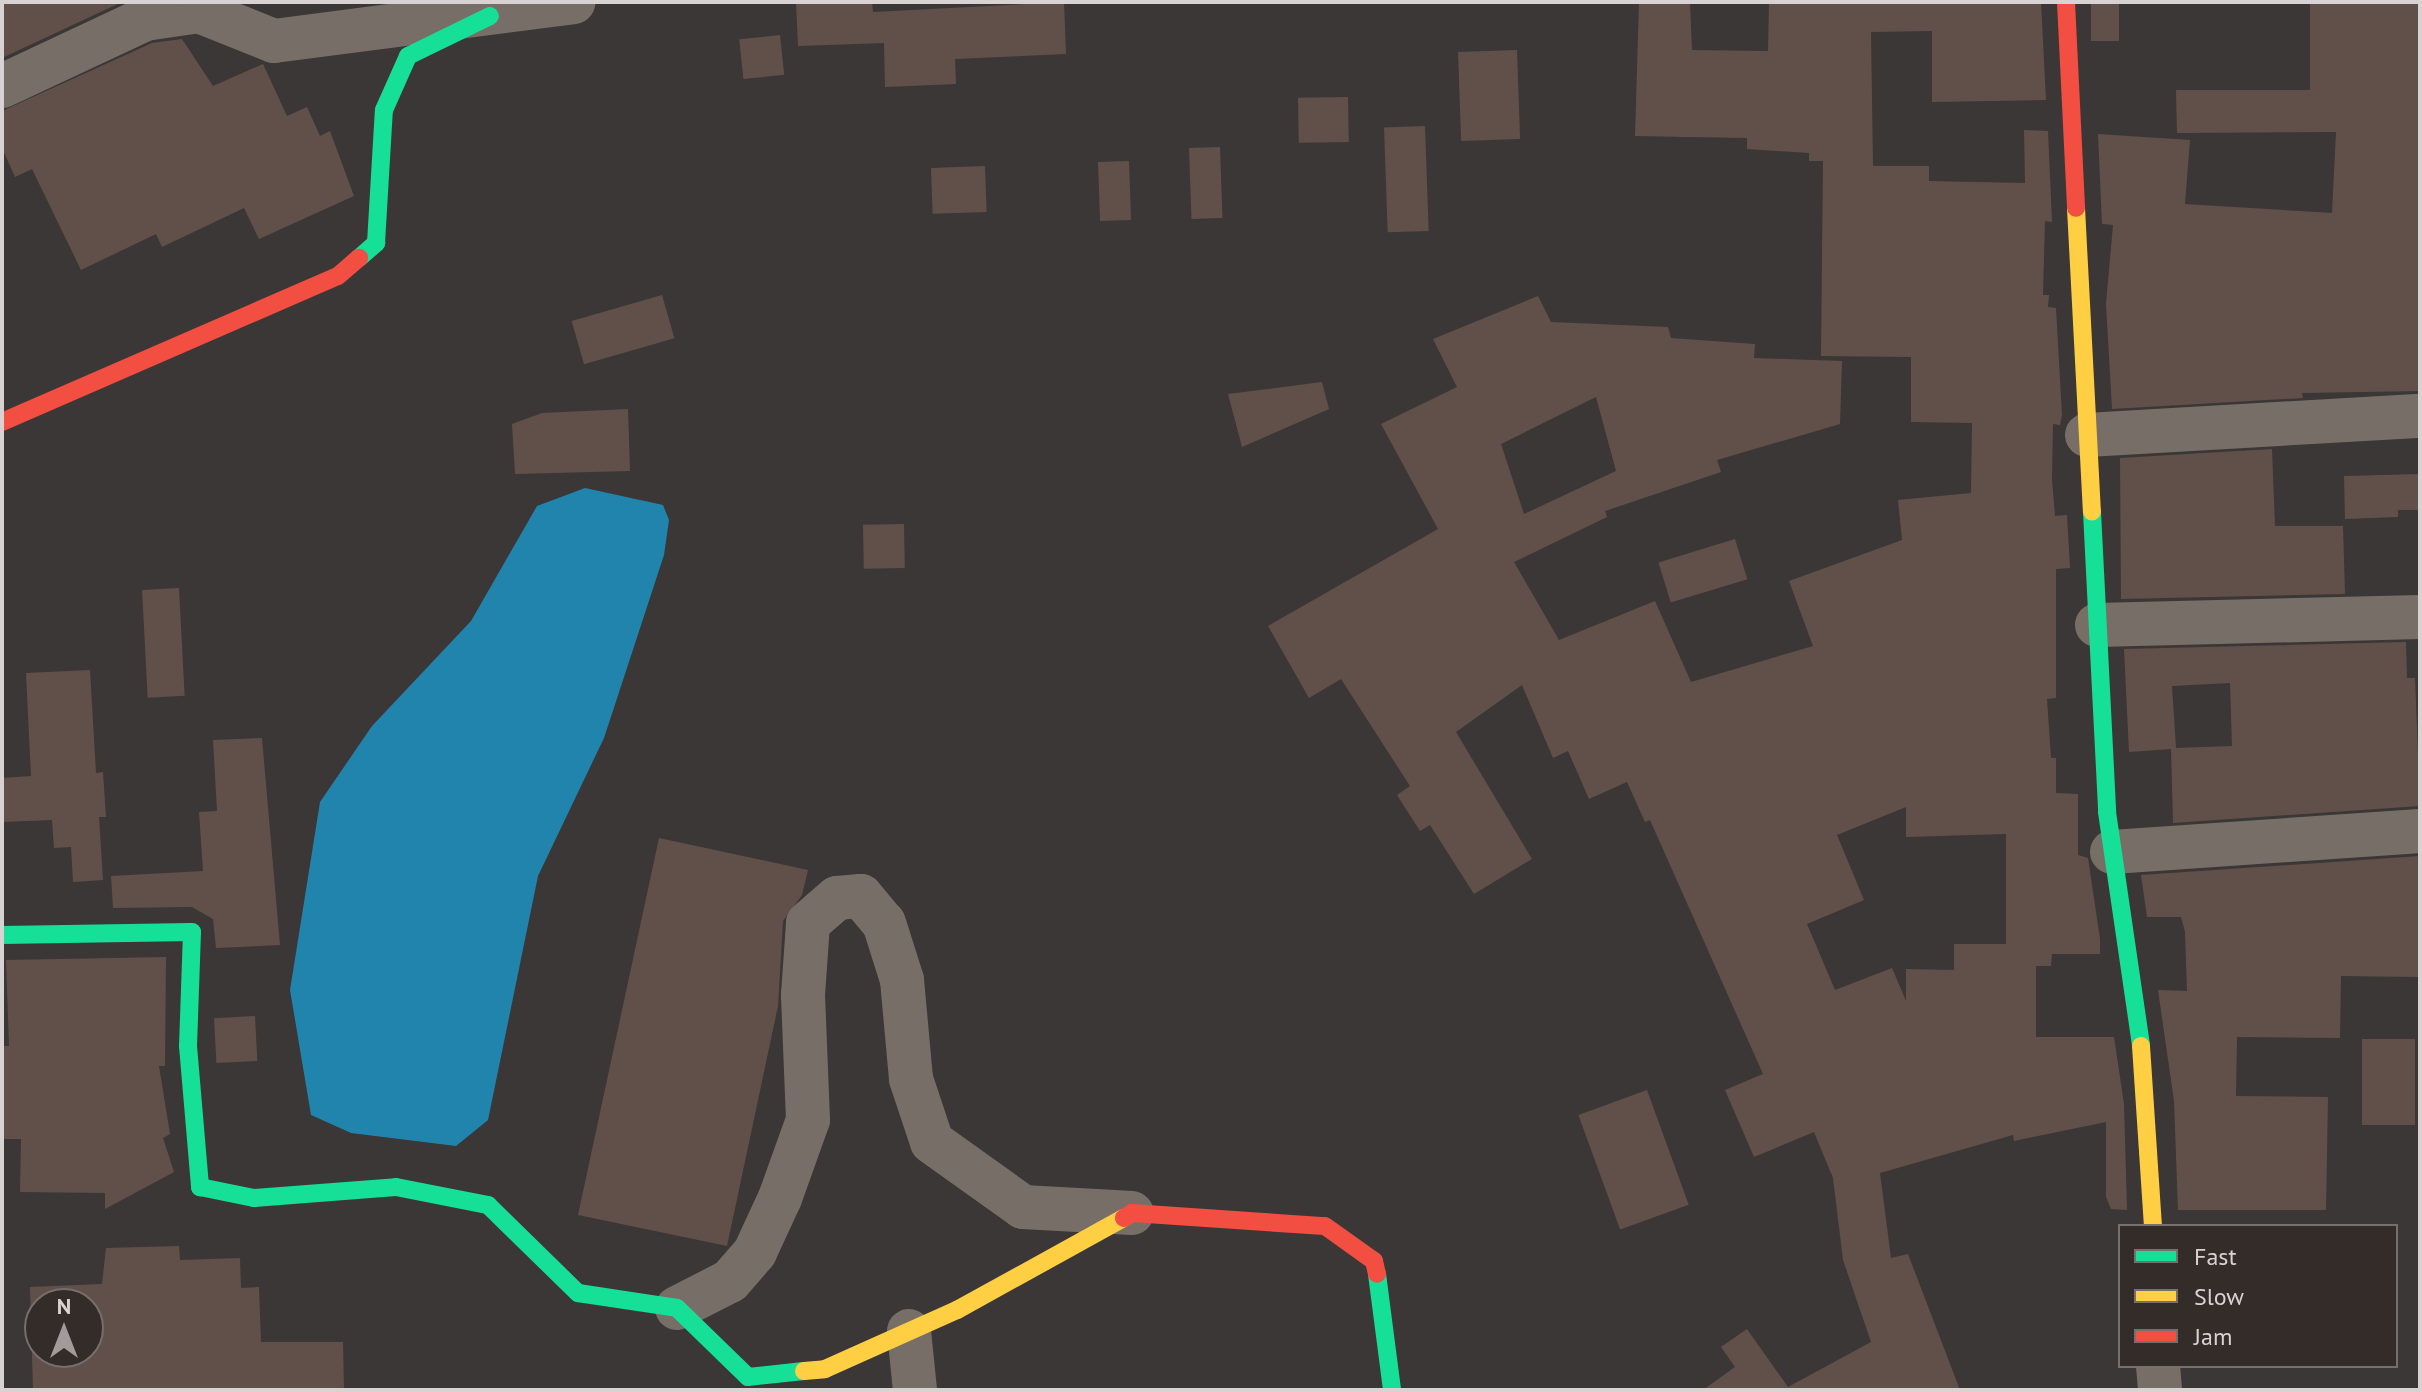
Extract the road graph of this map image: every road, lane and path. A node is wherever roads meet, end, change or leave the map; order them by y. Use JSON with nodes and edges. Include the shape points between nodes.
{"nodes":[{"id":1,"x":573,"y":2,"type":"edge"},
{"id":2,"x":2066,"y":2,"type":"edge"},
{"id":3,"x":490,"y":16,"type":"junction"},
{"id":4,"x":2,"y":86,"type":"edge"},
{"id":5,"x":2420,"y":416,"type":"edge"},
{"id":6,"x":2,"y":422,"type":"edge"},
{"id":7,"x":2087,"y":435,"type":"junction"},
{"id":8,"x":2420,"y":617,"type":"edge"},
{"id":9,"x":2097,"y":625,"type":"junction"},
{"id":10,"x":2420,"y":831,"type":"edge"},
{"id":11,"x":2112,"y":852,"type":"junction"},
{"id":12,"x":2,"y":935,"type":"edge"},
{"id":13,"x":1132,"y":1213,"type":"junction"},
{"id":14,"x":2153,"y":1224,"type":"edge"},
{"id":15,"x":677,"y":1308,"type":"junction"},
{"id":16,"x":909,"y":1331,"type":"junction"},
{"id":17,"x":2158,"y":1368,"type":"edge"},
{"id":18,"x":915,"y":1390,"type":"edge"},
{"id":19,"x":1392,"y":1390,"type":"edge"},
{"id":20,"x":2160,"y":1390,"type":"edge"}],
"edges":[{"from":1,"to":3,"type":"street"},
{"from":2,"to":7,"type":"street"},
{"from":3,"to":4,"type":"street","via":[[274,41],[199,11],[158,17]]},
{"from":3,"to":6,"type":"street","via":[[408,56],[384,110],[376,243],[338,276]]},
{"from":5,"to":7,"type":"street"},
{"from":7,"to":9,"type":"street"},
{"from":8,"to":9,"type":"street"},
{"from":9,"to":11,"type":"street"},
{"from":10,"to":11,"type":"street"},
{"from":11,"to":14,"type":"street","via":[[2149,1102]]},
{"from":12,"to":15,"type":"street","via":[[192,932],[188,1046],[200,1187],[254,1198],[396,1187],[488,1205],[578,1293]]},
{"from":13,"to":15,"type":"street","via":[[1023,1207],[932,1142],[911,1079],[902,980],[884,923],[861,896],[837,898],[808,923],[803,995],[808,1120],[780,1198],[755,1252],[730,1281]]},
{"from":13,"to":16,"type":"street"},
{"from":13,"to":19,"type":"street","via":[[1325,1226],[1374,1261],[1389,1331]]},
{"from":15,"to":16,"type":"street","via":[[748,1377],[825,1369]]},
{"from":16,"to":18,"type":"street"},
{"from":17,"to":20,"type":"street"}]}
